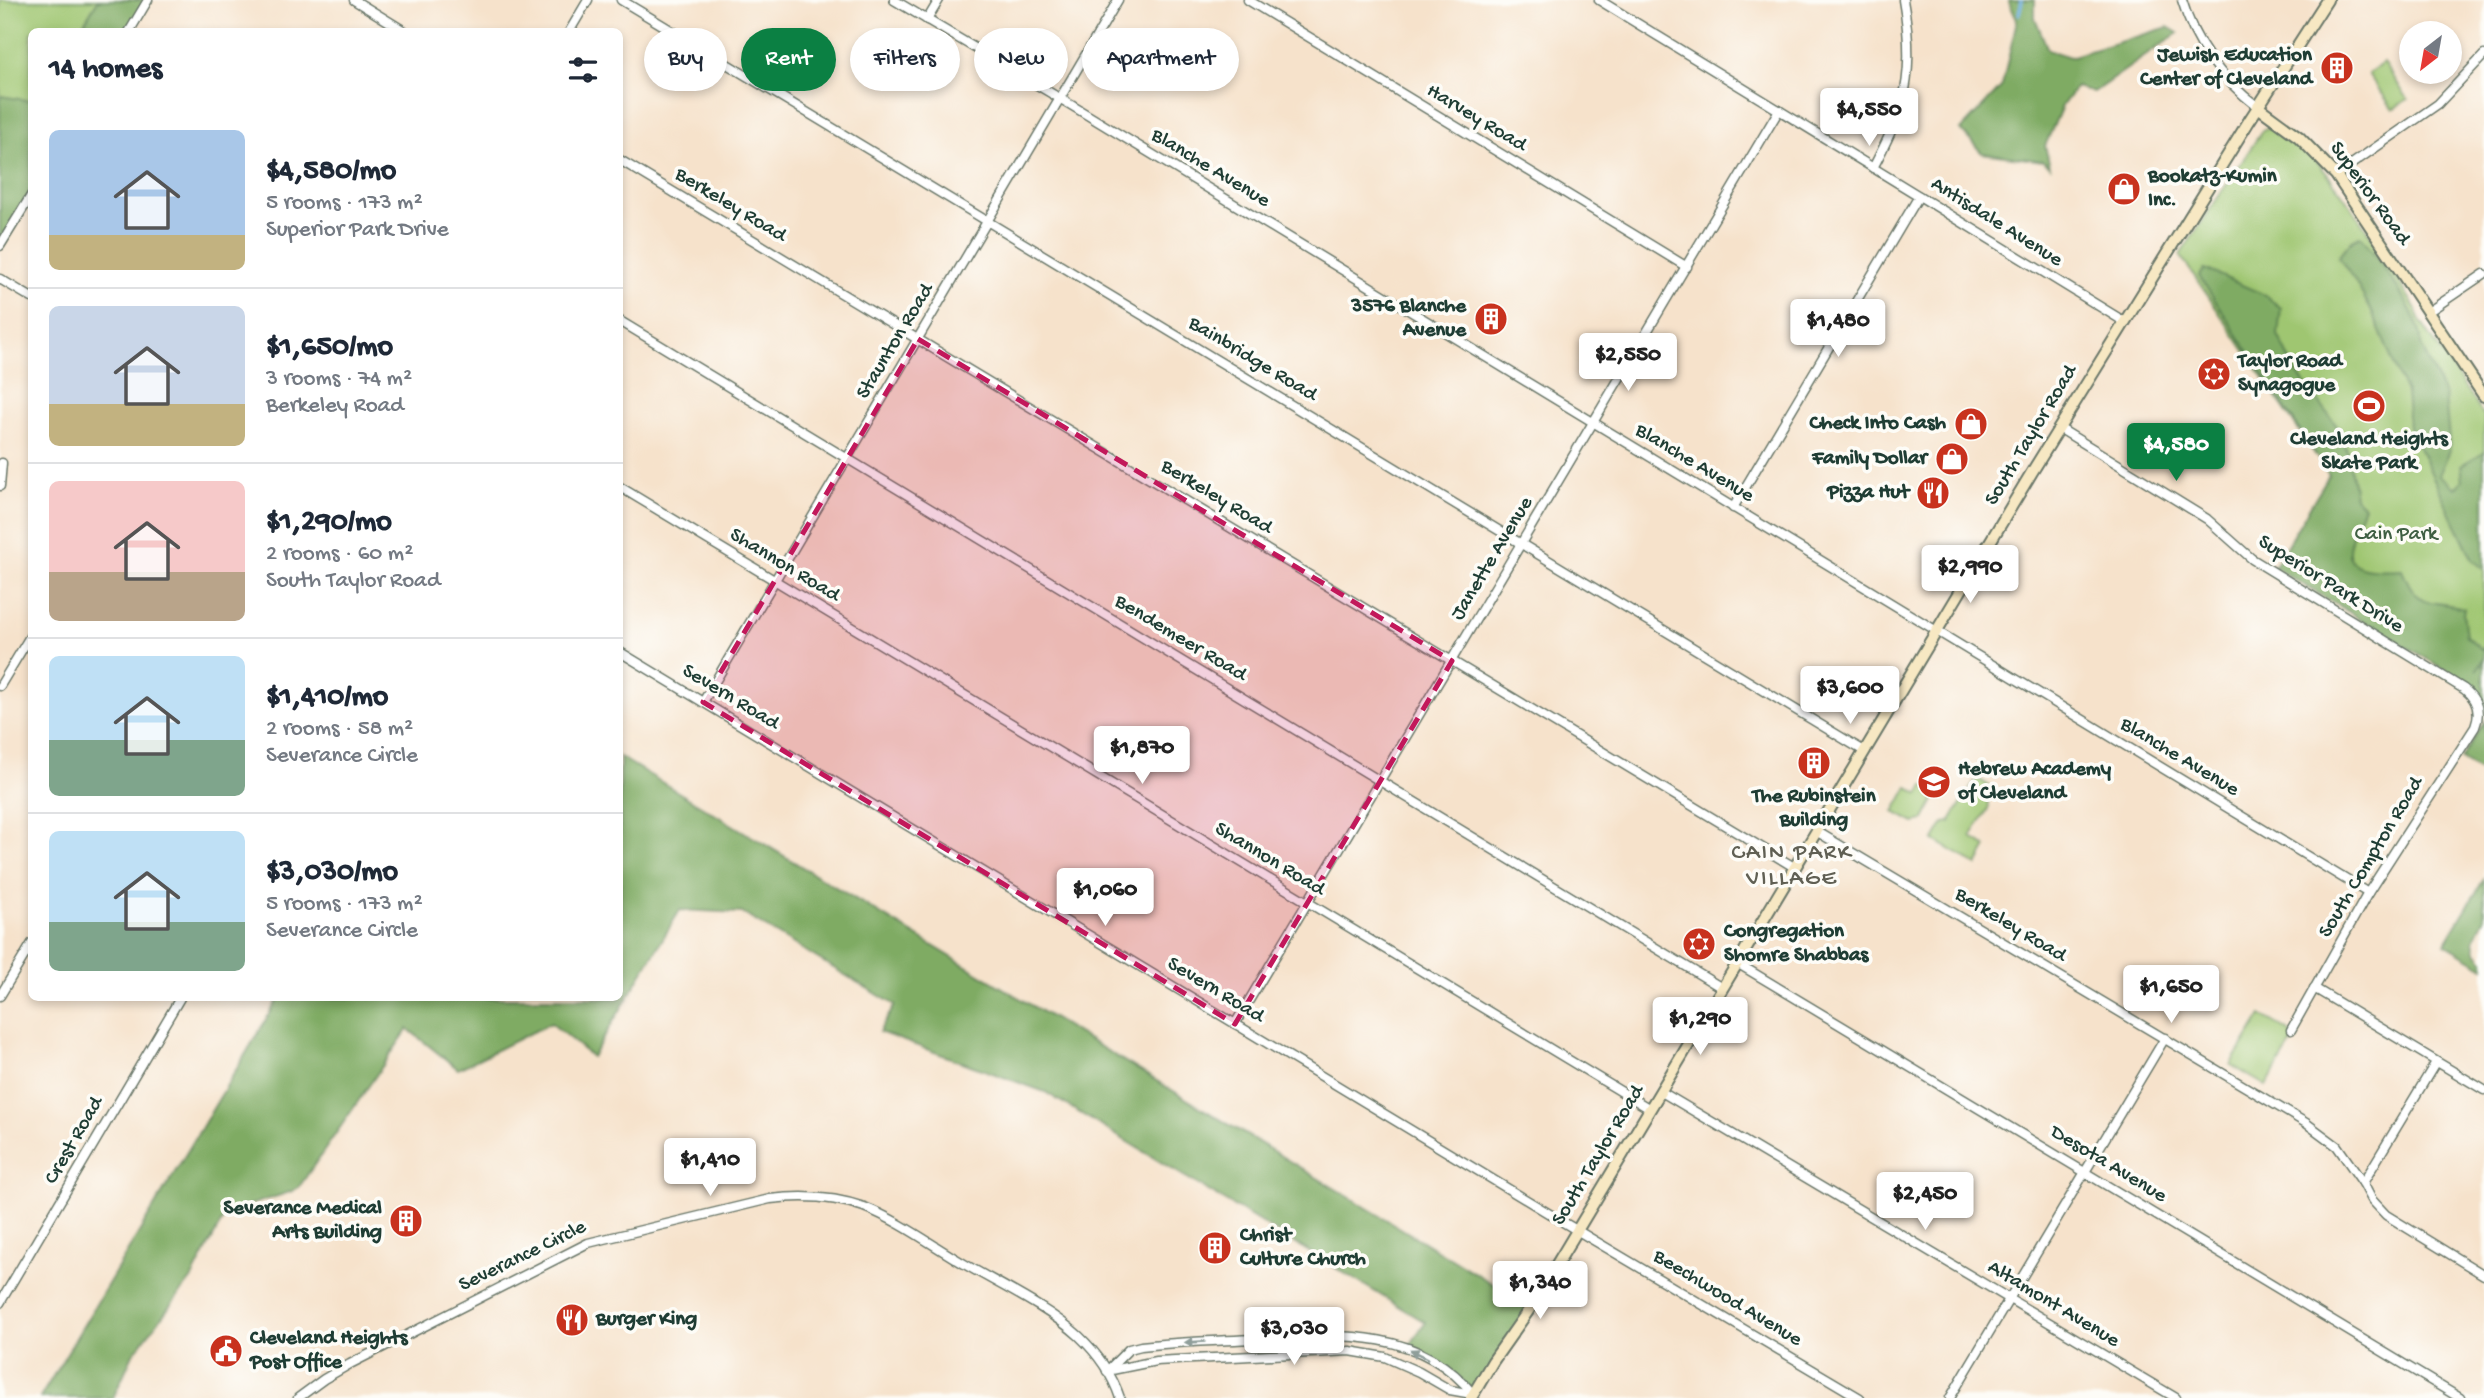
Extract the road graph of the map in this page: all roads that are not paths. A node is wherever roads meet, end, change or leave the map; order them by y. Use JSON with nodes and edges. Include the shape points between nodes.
{"nodes":[{"id":1,"x":148,"y":0,"type":"edge"},
{"id":2,"x":354,"y":0,"type":"edge"},
{"id":3,"x":588,"y":0,"type":"edge"},
{"id":4,"x":621,"y":0,"type":"edge"},
{"id":5,"x":894,"y":0,"type":"edge"},
{"id":6,"x":939,"y":0,"type":"edge"},
{"id":7,"x":1118,"y":0,"type":"edge"},
{"id":8,"x":1248,"y":0,"type":"edge"},
{"id":9,"x":1599,"y":0,"type":"edge"},
{"id":10,"x":1903,"y":0,"type":"edge"},
{"id":11,"x":2182,"y":0,"type":"edge"},
{"id":12,"x":2327,"y":0,"type":"edge"},
{"id":13,"x":927,"y":20,"type":"junction"},
{"id":14,"x":131,"y":28,"type":"edge"},
{"id":15,"x":400,"y":28,"type":"edge"},
{"id":16,"x":571,"y":28,"type":"edge"},
{"id":17,"x":2484,"y":55,"type":"edge"},
{"id":18,"x":1059,"y":98,"type":"junction"},
{"id":19,"x":2258,"y":107,"type":"junction"},
{"id":20,"x":1779,"y":110,"type":"junction"},
{"id":21,"x":623,"y":162,"type":"edge"},
{"id":22,"x":1874,"y":168,"type":"junction"},
{"id":23,"x":2336,"y":175,"type":"junction"},
{"id":24,"x":1919,"y":195,"type":"junction"},
{"id":25,"x":28,"y":200,"type":"edge"},
{"id":26,"x":988,"y":221,"type":"junction"},
{"id":27,"x":0,"y":246,"type":"edge"},
{"id":28,"x":1687,"y":267,"type":"junction"},
{"id":29,"x":2484,"y":274,"type":"edge"},
{"id":30,"x":0,"y":279,"type":"edge"},
{"id":31,"x":28,"y":296,"type":"edge"},
{"id":32,"x":2428,"y":312,"type":"junction"},
{"id":33,"x":2124,"y":322,"type":"junction"},
{"id":34,"x":623,"y":323,"type":"edge"},
{"id":35,"x":918,"y":339,"type":"junction"},
{"id":36,"x":2484,"y":396,"type":"edge"},
{"id":37,"x":1593,"y":424,"type":"junction"},
{"id":38,"x":2059,"y":428,"type":"junction"},
{"id":39,"x":847,"y":457,"type":"junction"},
{"id":40,"x":2,"y":463,"type":"dead end"},
{"id":41,"x":0,"y":486,"type":"edge"},
{"id":42,"x":623,"y":489,"type":"edge"},
{"id":43,"x":1733,"y":508,"type":"junction"},
{"id":44,"x":1522,"y":544,"type":"junction"},
{"id":45,"x":774,"y":581,"type":"junction"},
{"id":46,"x":1935,"y":632,"type":"junction"},
{"id":47,"x":28,"y":640,"type":"edge"},
{"id":48,"x":623,"y":654,"type":"edge"},
{"id":49,"x":1452,"y":661,"type":"junction"},
{"id":50,"x":0,"y":686,"type":"edge"},
{"id":51,"x":703,"y":702,"type":"junction"},
{"id":52,"x":2476,"y":703,"type":"joint"},
{"id":53,"x":1864,"y":751,"type":"junction"},
{"id":54,"x":1380,"y":781,"type":"junction"},
{"id":55,"x":1816,"y":831,"type":"junction"},
{"id":56,"x":1794,"y":867,"type":"junction"},
{"id":57,"x":2368,"y":893,"type":"junction"},
{"id":58,"x":1308,"y":903,"type":"junction"},
{"id":59,"x":28,"y":950,"type":"edge"},
{"id":60,"x":1737,"y":963,"type":"junction"},
{"id":61,"x":1722,"y":988,"type":"junction"},
{"id":62,"x":2314,"y":988,"type":"junction"},
{"id":63,"x":0,"y":996,"type":"edge"},
{"id":64,"x":178,"y":1001,"type":"edge"},
{"id":65,"x":1236,"y":1024,"type":"junction"},
{"id":66,"x":2291,"y":1030,"type":"dead end"},
{"id":67,"x":2165,"y":1038,"type":"junction"},
{"id":68,"x":2436,"y":1062,"type":"junction"},
{"id":69,"x":2484,"y":1090,"type":"edge"},
{"id":70,"x":1661,"y":1091,"type":"junction"},
{"id":71,"x":1650,"y":1109,"type":"junction"},
{"id":72,"x":2085,"y":1172,"type":"junction"},
{"id":73,"x":2363,"y":1183,"type":"junction"},
{"id":74,"x":1577,"y":1229,"type":"junction"},
{"id":75,"x":2484,"y":1275,"type":"edge"},
{"id":76,"x":2010,"y":1299,"type":"junction"},
{"id":77,"x":0,"y":1303,"type":"edge"},
{"id":78,"x":1107,"y":1371,"type":"junction"},
{"id":79,"x":1474,"y":1397,"type":"edge"},
{"id":80,"x":298,"y":1398,"type":"edge"},
{"id":81,"x":1120,"y":1398,"type":"edge"},
{"id":82,"x":1860,"y":1398,"type":"edge"},
{"id":83,"x":1951,"y":1398,"type":"edge"},
{"id":84,"x":2176,"y":1398,"type":"edge"},
{"id":85,"x":2460,"y":1398,"type":"edge"}],
"edges":[{"from":1,"to":14,"type":"street"},
{"from":2,"to":15,"type":"street"},
{"from":3,"to":16,"type":"street"},
{"from":4,"to":26,"type":"street","name":"Bainbridge Road"},
{"from":5,"to":13,"type":"street","name":"Blanche Avenue"},
{"from":6,"to":13,"type":"street"},
{"from":7,"to":18,"type":"street","name":"Staunton Road"},
{"from":8,"to":28,"type":"street","name":"Harvey Road"},
{"from":9,"to":20,"type":"street","name":"Antisdale Avenue"},
{"from":10,"to":22,"type":"street","via":[[1908,58],[1903,101]]},
{"from":11,"to":19,"type":"street","name":"Superior Road","via":[[2209,59]]},
{"from":12,"to":19,"type":"main road","name":"South Taylor Road"},
{"from":13,"to":18,"type":"street","name":"Blanche Avenue"},
{"from":17,"to":23,"type":"street","via":[[2438,104]]},
{"from":18,"to":26,"type":"street","name":"Staunton Road"},
{"from":18,"to":37,"type":"street","name":"Blanche Avenue"},
{"from":19,"to":23,"type":"main road","name":"Superior Road","via":[[2299,137]]},
{"from":19,"to":33,"type":"main road","name":"South Taylor Road"},
{"from":20,"to":22,"type":"street","name":"Antisdale Avenue"},
{"from":20,"to":28,"type":"street","name":"Janette Avenue"},
{"from":21,"to":35,"type":"street","name":"Berkeley Road"},
{"from":22,"to":24,"type":"street","name":"Antisdale Avenue"},
{"from":23,"to":32,"type":"main road","name":"Superior Road"},
{"from":24,"to":33,"type":"street","name":"Antisdale Avenue"},
{"from":24,"to":43,"type":"street"},
{"from":25,"to":27,"type":"street"},
{"from":26,"to":35,"type":"street","name":"Staunton Road"},
{"from":26,"to":44,"type":"street","name":"Bainbridge Road"},
{"from":28,"to":37,"type":"street","name":"Janette Avenue"},
{"from":29,"to":32,"type":"street"},
{"from":30,"to":31,"type":"street"},
{"from":32,"to":36,"type":"main road","name":"Superior Road"},
{"from":33,"to":38,"type":"main road","name":"South Taylor Road"},
{"from":34,"to":39,"type":"street","name":"Bendemeer Road"},
{"from":35,"to":39,"type":"street","name":"Staunton Road"},
{"from":35,"to":49,"type":"street","name":"Berkeley Road"},
{"from":37,"to":43,"type":"street","name":"Blanche Avenue"},
{"from":37,"to":44,"type":"street","name":"Janette Avenue"},
{"from":38,"to":46,"type":"main road","name":"South Taylor Road"},
{"from":38,"to":52,"type":"street","name":"Superior Park Drive","via":[[2207,519],[2252,559],[2464,689]]},
{"from":39,"to":45,"type":"street","name":"Staunton Road"},
{"from":39,"to":54,"type":"street","name":"Bendemeer Road"},
{"from":40,"to":41,"type":"street"},
{"from":42,"to":45,"type":"street","name":"Shannon Road"},
{"from":43,"to":46,"type":"street","name":"Blanche Avenue"},
{"from":44,"to":49,"type":"street","name":"Janette Avenue"},
{"from":44,"to":53,"type":"street","name":"Bainbridge Road"},
{"from":45,"to":51,"type":"street","name":"Staunton Road"},
{"from":45,"to":58,"type":"street","name":"Shannon Road"},
{"from":46,"to":53,"type":"main road","name":"South Taylor Road"},
{"from":46,"to":57,"type":"street","name":"Blanche Avenue"},
{"from":47,"to":50,"type":"street"},
{"from":48,"to":51,"type":"street","name":"Severn Road"},
{"from":49,"to":54,"type":"street","name":"Janette Avenue"},
{"from":49,"to":56,"type":"street","name":"Berkeley Road"},
{"from":51,"to":65,"type":"street","name":"Severn Road"},
{"from":52,"to":57,"type":"street","name":"South Compton Road","via":[[2475,727]]},
{"from":53,"to":55,"type":"main road","name":"South Taylor Road"},
{"from":54,"to":58,"type":"street","name":"Janette Avenue"},
{"from":54,"to":61,"type":"street","name":"Bendemeer Road"},
{"from":55,"to":56,"type":"main road","name":"South Taylor Road"},
{"from":55,"to":67,"type":"street","name":"Berkeley Road"},
{"from":56,"to":60,"type":"main road","name":"South Taylor Road"},
{"from":57,"to":62,"type":"street","name":"South Compton Road"},
{"from":58,"to":65,"type":"street","name":"Janette Avenue"},
{"from":58,"to":71,"type":"street","name":"Shannon Road"},
{"from":59,"to":63,"type":"street"},
{"from":60,"to":61,"type":"main road","name":"South Taylor Road"},
{"from":60,"to":72,"type":"street","name":"Desota Avenue"},
{"from":61,"to":70,"type":"main road","name":"South Taylor Road"},
{"from":62,"to":66,"type":"street","name":"South Compton Road"},
{"from":62,"to":68,"type":"street"},
{"from":64,"to":77,"type":"street","name":"Crest Road"},
{"from":65,"to":74,"type":"street","name":"Severn Road"},
{"from":67,"to":72,"type":"street"},
{"from":67,"to":73,"type":"street","name":"Berkeley Road","via":[[2306,1122],[2337,1146]]},
{"from":68,"to":69,"type":"street"},
{"from":68,"to":73,"type":"street"},
{"from":70,"to":71,"type":"main road","name":"South Taylor Road"},
{"from":70,"to":76,"type":"street","name":"Altamont Avenue"},
{"from":71,"to":74,"type":"main road","name":"South Taylor Road"},
{"from":72,"to":76,"type":"street"},
{"from":72,"to":85,"type":"street","name":"Desota Avenue"},
{"from":73,"to":75,"type":"street","name":"Berkeley Road","via":[[2386,1215]]},
{"from":74,"to":79,"type":"main road","name":"South Taylor Road"},
{"from":74,"to":82,"type":"street","name":"Beechwood Avenue"},
{"from":76,"to":83,"type":"street"},
{"from":76,"to":84,"type":"street","name":"Altamont Avenue"},
{"from":78,"to":79,"type":"street","via":[[1156,1361],[1350,1351],[1385,1357]]},
{"from":79,"to":78,"type":"street","one_way":true,"via":[[1454,1373],[1418,1353],[1387,1341],[1354,1336],[1141,1346],[1129,1349]]},
{"from":78,"to":80,"type":"street","name":"Severance Circle","via":[[1081,1338],[1054,1318],[883,1216],[846,1202],[797,1196],[588,1242],[351,1364]]},
{"from":78,"to":81,"type":"street","name":"Severance Circle"}]}
